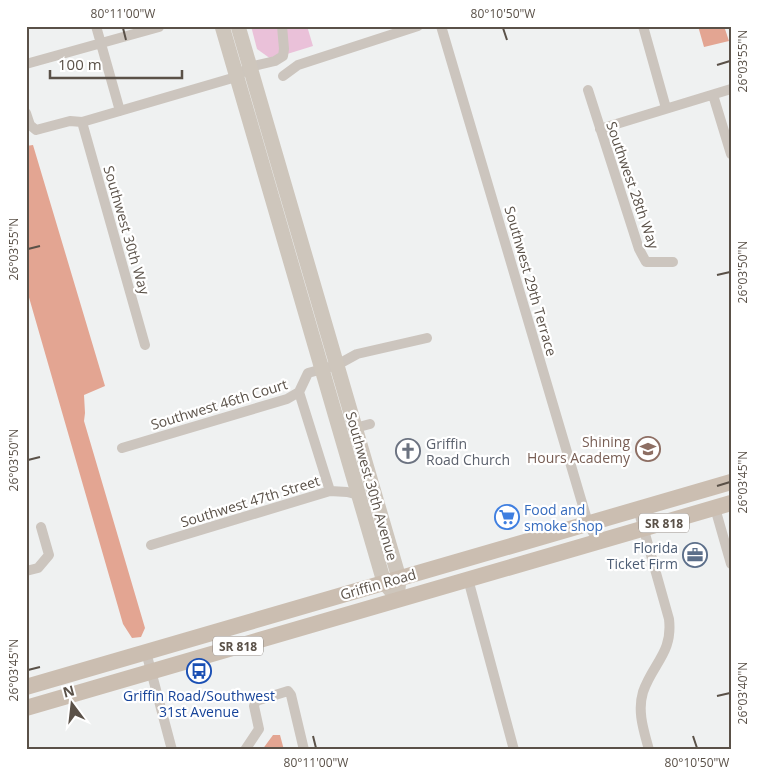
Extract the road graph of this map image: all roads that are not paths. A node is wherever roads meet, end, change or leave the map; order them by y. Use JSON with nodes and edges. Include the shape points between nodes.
{"nodes":[{"id":1,"x":96,"y":26,"type":"edge"},
{"id":2,"x":222,"y":26,"type":"edge"},
{"id":3,"x":238,"y":26,"type":"edge"},
{"id":4,"x":282,"y":26,"type":"edge"},
{"id":5,"x":418,"y":26,"type":"edge"},
{"id":6,"x":441,"y":26,"type":"edge"},
{"id":7,"x":643,"y":26,"type":"edge"},
{"id":8,"x":159,"y":27,"type":"edge"},
{"id":9,"x":100,"y":43,"type":"junction"},
{"id":10,"x":26,"y":64,"type":"edge"},
{"id":11,"x":249,"y":67,"type":"junction"},
{"id":12,"x":283,"y":76,"type":"dead end"},
{"id":13,"x":236,"y":77,"type":"junction"},
{"id":14,"x":731,"y":89,"type":"edge"},
{"id":15,"x":588,"y":90,"type":"dead end"},
{"id":16,"x":713,"y":95,"type":"junction"},
{"id":17,"x":666,"y":108,"type":"junction"},
{"id":18,"x":120,"y":111,"type":"junction"},
{"id":19,"x":26,"y":113,"type":"edge"},
{"id":20,"x":82,"y":122,"type":"junction"},
{"id":21,"x":600,"y":129,"type":"junction"},
{"id":22,"x":731,"y":154,"type":"edge"},
{"id":23,"x":673,"y":262,"type":"dead end"},
{"id":24,"x":427,"y":338,"type":"dead end"},
{"id":25,"x":145,"y":345,"type":"dead end"},
{"id":26,"x":330,"y":367,"type":"junction"},
{"id":27,"x":300,"y":392,"type":"junction"},
{"id":28,"x":122,"y":448,"type":"dead end"},
{"id":29,"x":731,"y":482,"type":"edge"},
{"id":30,"x":330,"y":492,"type":"junction"},
{"id":31,"x":359,"y":495,"type":"junction"},
{"id":32,"x":731,"y":503,"type":"edge"},
{"id":33,"x":638,"y":508,"type":"junction"},
{"id":34,"x":715,"y":508,"type":"junction"},
{"id":35,"x":588,"y":523,"type":"junction"},
{"id":36,"x":41,"y":526,"type":"dead end"},
{"id":37,"x":643,"y":529,"type":"junction"},
{"id":38,"x":598,"y":542,"type":"junction"},
{"id":39,"x":150,"y":545,"type":"dead end"},
{"id":40,"x":731,"y":564,"type":"edge"},
{"id":41,"x":26,"y":571,"type":"edge"},
{"id":42,"x":468,"y":579,"type":"junction"},
{"id":43,"x":392,"y":580,"type":"junction"},
{"id":44,"x":398,"y":599,"type":"junction"},
{"id":45,"x":146,"y":652,"type":"junction"},
{"id":46,"x":151,"y":672,"type":"junction"},
{"id":47,"x":26,"y":687,"type":"edge"},
{"id":48,"x":26,"y":708,"type":"edge"},
{"id":49,"x":172,"y":750,"type":"edge"},
{"id":50,"x":245,"y":750,"type":"edge"},
{"id":51,"x":304,"y":750,"type":"edge"},
{"id":52,"x":514,"y":750,"type":"edge"},
{"id":53,"x":649,"y":750,"type":"edge"}],
"edges":[{"from":1,"to":9,"type":"street"},
{"from":2,"to":13,"type":"main road","name":"Southwest 30th Avenue"},
{"from":3,"to":11,"type":"main road","name":"Southwest 30th Avenue"},
{"from":4,"to":11,"type":"street","via":[[283,56]]},
{"from":5,"to":12,"type":"street","via":[[298,64]]},
{"from":6,"to":35,"type":"street","name":"Southwest 29th Terrace"},
{"from":7,"to":17,"type":"street"},
{"from":8,"to":9,"type":"street"},
{"from":9,"to":10,"type":"street"},
{"from":9,"to":18,"type":"street"},
{"from":11,"to":13,"type":"street"},
{"from":11,"to":26,"type":"main road","name":"Southwest 30th Avenue"},
{"from":13,"to":18,"type":"street"},
{"from":13,"to":26,"type":"main road","name":"Southwest 30th Avenue"},
{"from":14,"to":16,"type":"street"},
{"from":15,"to":21,"type":"street","name":"Southwest 28th Way"},
{"from":16,"to":17,"type":"street"},
{"from":16,"to":22,"type":"street"},
{"from":17,"to":21,"type":"street"},
{"from":18,"to":20,"type":"street"},
{"from":19,"to":20,"type":"street","via":[[30,125],[36,130],[70,121]]},
{"from":20,"to":25,"type":"street","name":"Southwest 30th Way"},
{"from":21,"to":23,"type":"street","name":"Southwest 28th Way","via":[[646,262]]},
{"from":24,"to":26,"type":"street","name":"Southwest 46th Court","via":[[357,354]]},
{"from":26,"to":27,"type":"street","name":"Southwest 46th Court","via":[[308,373]]},
{"from":26,"to":31,"type":"main road","name":"Southwest 30th Avenue"},
{"from":26,"to":43,"type":"main road","name":"Southwest 30th Avenue","via":[[363,426]]},
{"from":27,"to":28,"type":"street","name":"Southwest 46th Court","via":[[287,399]]},
{"from":27,"to":30,"type":"street"},
{"from":29,"to":33,"type":"main road","name":"Griffin Road","number":"SR 818"},
{"from":30,"to":31,"type":"street","name":"Southwest 47th Street"},
{"from":30,"to":39,"type":"street","name":"Southwest 47th Street"},
{"from":31,"to":43,"type":"main road","name":"Southwest 30th Avenue"},
{"from":32,"to":34,"type":"main road","name":"Griffin Road","number":"SR 818"},
{"from":33,"to":35,"type":"main road","name":"Griffin Road","number":"SR 818"},
{"from":33,"to":37,"type":"street"},
{"from":34,"to":37,"type":"main road","name":"Griffin Road","number":"SR 818"},
{"from":34,"to":40,"type":"street"},
{"from":35,"to":38,"type":"street","name":"Southwest 29th Terrace"},
{"from":35,"to":43,"type":"main road","name":"Griffin Road","number":"SR 818"},
{"from":36,"to":41,"type":"street","via":[[49,555],[38,568]]},
{"from":37,"to":38,"type":"main road","name":"Griffin Road","number":"SR 818"},
{"from":37,"to":53,"type":"street","via":[[670,629],[668,645],[641,703],[641,719]]},
{"from":38,"to":42,"type":"main road","name":"Griffin Road","number":"SR 818"},
{"from":42,"to":44,"type":"main road","name":"Griffin Road","number":"SR 818"},
{"from":42,"to":52,"type":"street"},
{"from":43,"to":44,"type":"main road","name":"Southwest 30th Avenue"},
{"from":43,"to":45,"type":"main road","name":"Griffin Road","number":"SR 818"},
{"from":44,"to":46,"type":"main road","name":"Griffin Road","number":"SR 818"},
{"from":45,"to":46,"type":"street"},
{"from":45,"to":47,"type":"main road","name":"Griffin Road","number":"SR 818"},
{"from":46,"to":48,"type":"main road","name":"Griffin Road","number":"SR 818"},
{"from":46,"to":49,"type":"street"},
{"from":50,"to":51,"type":"street","via":[[259,728],[254,706],[256,701],[288,691]]}]}
